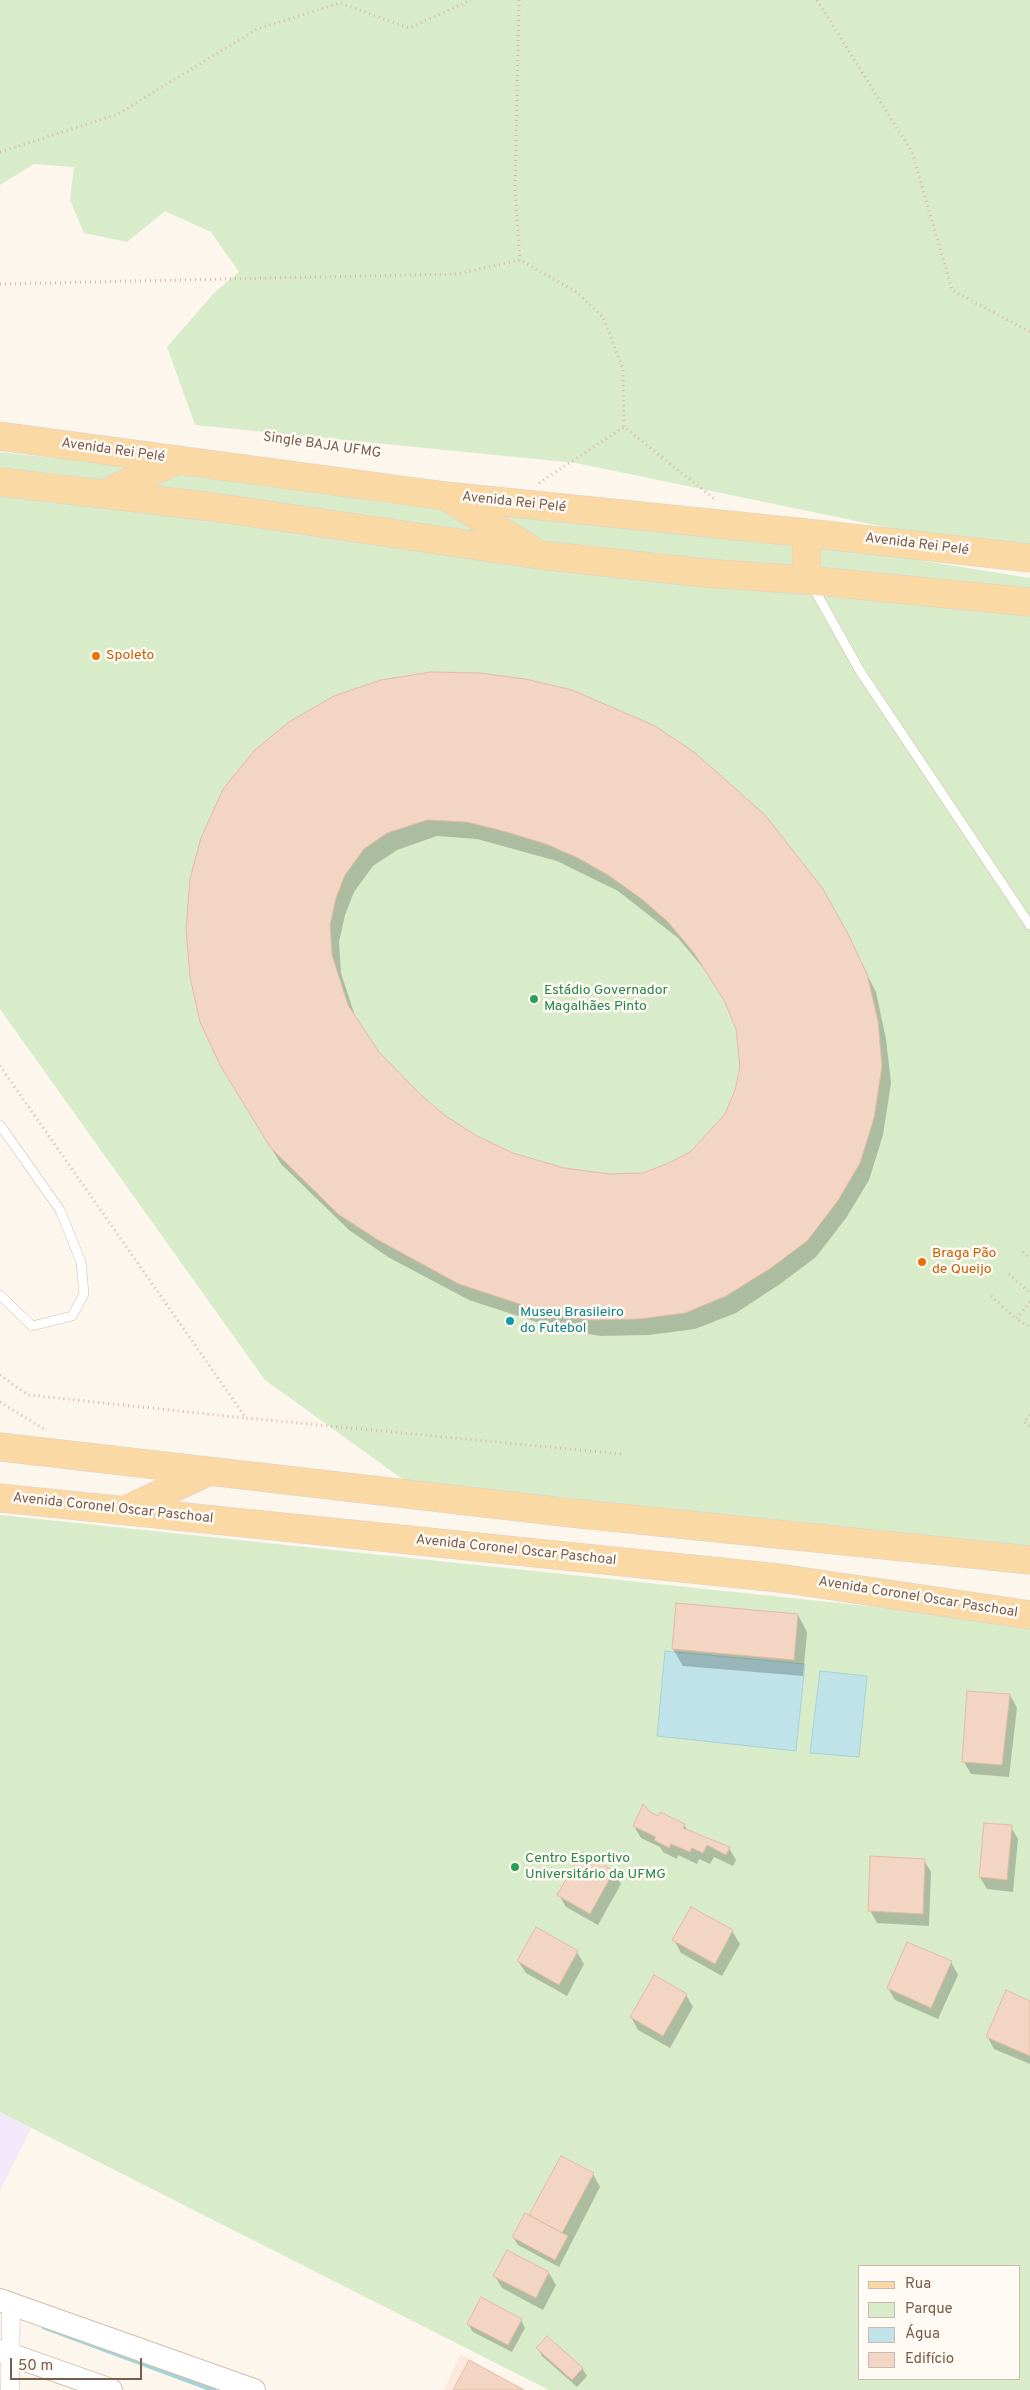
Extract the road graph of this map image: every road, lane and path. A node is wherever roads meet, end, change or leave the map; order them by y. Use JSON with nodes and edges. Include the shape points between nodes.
{"nodes":[{"id":1,"x":471,"y":0,"type":"edge"},
{"id":2,"x":519,"y":0,"type":"edge"},
{"id":3,"x":817,"y":0,"type":"edge"},
{"id":4,"x":0,"y":152,"type":"edge"},
{"id":5,"x":520,"y":260,"type":"junction"},
{"id":6,"x":0,"y":284,"type":"edge"},
{"id":7,"x":1030,"y":332,"type":"edge"},
{"id":8,"x":624,"y":427,"type":"junction"},
{"id":9,"x":0,"y":436,"type":"edge"},
{"id":10,"x":177,"y":460,"type":"junction"},
{"id":11,"x":0,"y":482,"type":"edge"},
{"id":12,"x":534,"y":486,"type":"dead end"},
{"id":13,"x":104,"y":494,"type":"junction"},
{"id":14,"x":446,"y":496,"type":"junction"},
{"id":15,"x":718,"y":502,"type":"dead end"},
{"id":16,"x":808,"y":532,"type":"junction"},
{"id":17,"x":540,"y":555,"type":"junction"},
{"id":18,"x":1030,"y":558,"type":"edge"},
{"id":19,"x":806,"y":580,"type":"junction"},
{"id":20,"x":1030,"y":602,"type":"edge"},
{"id":21,"x":1030,"y":925,"type":"edge"},
{"id":22,"x":0,"y":1066,"type":"edge"},
{"id":23,"x":0,"y":1125,"type":"edge"},
{"id":24,"x":1023,"y":1252,"type":"dead end"},
{"id":25,"x":1030,"y":1258,"type":"edge"},
{"id":26,"x":1009,"y":1274,"type":"dead end"},
{"id":27,"x":1030,"y":1292,"type":"edge"},
{"id":28,"x":0,"y":1295,"type":"edge"},
{"id":29,"x":991,"y":1296,"type":"dead end"},
{"id":30,"x":1030,"y":1302,"type":"edge"},
{"id":31,"x":1016,"y":1319,"type":"junction"},
{"id":32,"x":1030,"y":1328,"type":"edge"},
{"id":33,"x":0,"y":1375,"type":"edge"},
{"id":34,"x":1030,"y":1415,"type":"edge"},
{"id":35,"x":246,"y":1418,"type":"junction"},
{"id":36,"x":1030,"y":1427,"type":"edge"},
{"id":37,"x":0,"y":1447,"type":"edge"},
{"id":38,"x":622,"y":1454,"type":"dead end"},
{"id":39,"x":206,"y":1472,"type":"junction"},
{"id":40,"x":0,"y":1498,"type":"edge"},
{"id":41,"x":128,"y":1509,"type":"junction"},
{"id":42,"x":751,"y":1532,"type":"junction"},
{"id":43,"x":1030,"y":1560,"type":"edge"},
{"id":44,"x":779,"y":1578,"type":"junction"},
{"id":45,"x":1030,"y":1615,"type":"edge"},
{"id":46,"x":5,"y":2303,"type":"edge"},
{"id":47,"x":4,"y":2353,"type":"edge"},
{"id":48,"x":10,"y":2390,"type":"edge"},
{"id":49,"x":111,"y":2390,"type":"edge"},
{"id":50,"x":254,"y":2390,"type":"edge"}],
"edges":[{"from":1,"to":4,"type":"path","via":[[409,28],[340,3],[257,29],[118,114]]},
{"from":2,"to":5,"type":"path","via":[[515,189]]},
{"from":3,"to":7,"type":"path","via":[[912,152],[952,290]]},
{"from":5,"to":6,"type":"path","via":[[457,274]]},
{"from":5,"to":8,"type":"path","via":[[576,291],[603,317],[623,369]]},
{"from":8,"to":12,"type":"path"},
{"from":8,"to":15,"type":"path"},
{"from":9,"to":10,"type":"main road","name":"Avenida Rei Pelé"},
{"from":10,"to":13,"type":"main road"},
{"from":10,"to":14,"type":"main road","name":"Avenida Rei Pelé"},
{"from":11,"to":13,"type":"main road"},
{"from":13,"to":17,"type":"main road"},
{"from":14,"to":16,"type":"main road","name":"Avenida Rei Pelé"},
{"from":14,"to":17,"type":"main road"},
{"from":16,"to":18,"type":"main road","name":"Avenida Rei Pelé"},
{"from":16,"to":19,"type":"main road"},
{"from":17,"to":19,"type":"main road","via":[[704,573]]},
{"from":19,"to":20,"type":"main road"},
{"from":19,"to":21,"type":"lane","via":[[818,593],[860,671]]},
{"from":22,"to":35,"type":"path"},
{"from":23,"to":28,"type":"lane","via":[[60,1210],[81,1262],[84,1294],[72,1316],[32,1326]]},
{"from":24,"to":25,"type":"path"},
{"from":26,"to":27,"type":"path"},
{"from":29,"to":31,"type":"path"},
{"from":30,"to":31,"type":"path"},
{"from":31,"to":32,"type":"path"},
{"from":33,"to":35,"type":"path","via":[[28,1396]]},
{"from":34,"to":36,"type":"path","via":[[1024,1422]]},
{"from":35,"to":38,"type":"path"},
{"from":37,"to":39,"type":"main road"},
{"from":39,"to":41,"type":"main road"},
{"from":39,"to":42,"type":"main road"},
{"from":40,"to":41,"type":"main road","name":"Avenida Coronel Oscar Paschoal"},
{"from":41,"to":44,"type":"main road","name":"Avenida Coronel Oscar Paschoal"},
{"from":42,"to":43,"type":"main road"},
{"from":42,"to":44,"type":"main road"},
{"from":44,"to":45,"type":"main road","name":"Avenida Coronel Oscar Paschoal"},
{"from":46,"to":47,"type":"street"},
{"from":46,"to":50,"type":"street"},
{"from":47,"to":48,"type":"street"},
{"from":47,"to":49,"type":"street"}]}
